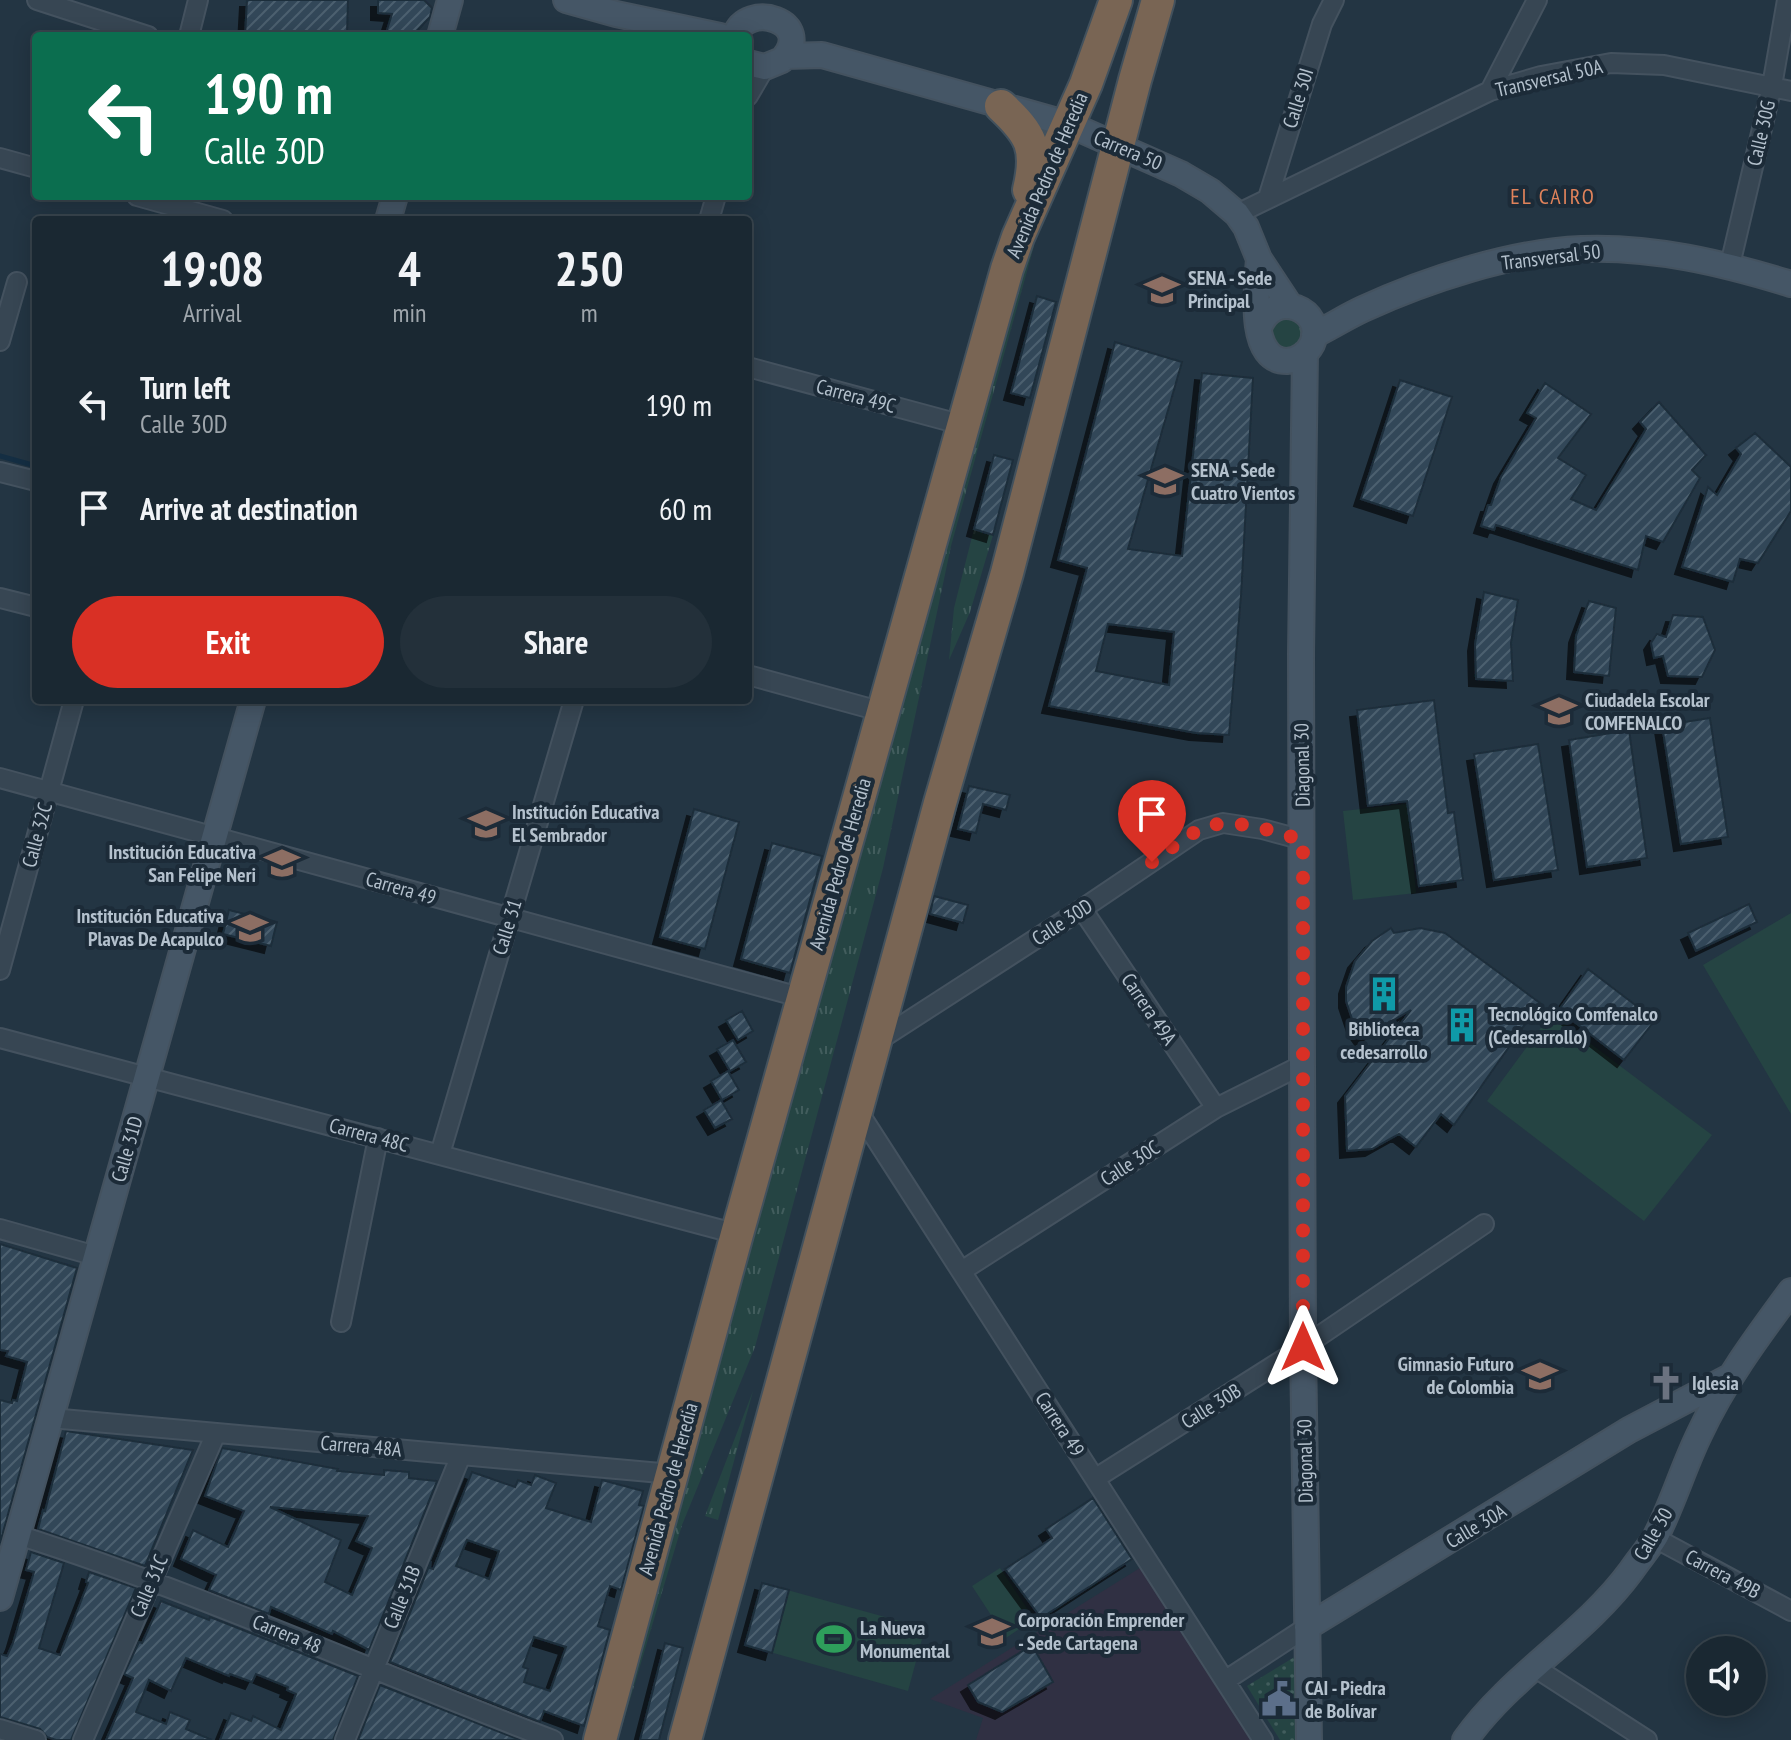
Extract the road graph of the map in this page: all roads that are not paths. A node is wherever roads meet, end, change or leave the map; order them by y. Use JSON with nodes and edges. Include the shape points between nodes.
{"nodes":[{"id":1,"x":37,"y":0,"type":"edge"},
{"id":2,"x":198,"y":0,"type":"edge"},
{"id":3,"x":450,"y":0,"type":"edge"},
{"id":4,"x":566,"y":0,"type":"edge"},
{"id":5,"x":1116,"y":0,"type":"edge"},
{"id":6,"x":1158,"y":0,"type":"edge"},
{"id":7,"x":1334,"y":0,"type":"edge"},
{"id":8,"x":1537,"y":0,"type":"edge"},
{"id":9,"x":1787,"y":0,"type":"edge"},
{"id":10,"x":776,"y":11,"type":"edge"},
{"id":11,"x":136,"y":32,"type":"edge"},
{"id":12,"x":190,"y":32,"type":"edge"},
{"id":13,"x":441,"y":32,"type":"edge"},
{"id":14,"x":725,"y":32,"type":"edge"},
{"id":15,"x":822,"y":55,"type":"junction"},
{"id":16,"x":766,"y":62,"type":"edge"},
{"id":17,"x":1772,"y":86,"type":"junction"},
{"id":18,"x":752,"y":88,"type":"edge"},
{"id":19,"x":1490,"y":91,"type":"junction"},
{"id":20,"x":1791,"y":91,"type":"edge"},
{"id":21,"x":1001,"y":106,"type":"junction"},
{"id":22,"x":1068,"y":124,"type":"junction"},
{"id":23,"x":1118,"y":145,"type":"junction"},
{"id":24,"x":0,"y":158,"type":"edge"},
{"id":25,"x":32,"y":167,"type":"edge"},
{"id":26,"x":1268,"y":198,"type":"junction"},
{"id":27,"x":153,"y":200,"type":"edge"},
{"id":28,"x":1237,"y":214,"type":"junction"},
{"id":29,"x":203,"y":216,"type":"edge"},
{"id":30,"x":1018,"y":237,"type":"junction"},
{"id":31,"x":1259,"y":259,"type":"junction"},
{"id":32,"x":1730,"y":265,"type":"junction"},
{"id":33,"x":17,"y":282,"type":"dead end"},
{"id":34,"x":1791,"y":284,"type":"edge"},
{"id":35,"x":1295,"y":307,"type":"junction"},
{"id":36,"x":1363,"y":309,"type":"junction"},
{"id":37,"x":1259,"y":328,"type":"junction"},
{"id":38,"x":0,"y":341,"type":"edge"},
{"id":39,"x":1310,"y":344,"type":"junction"},
{"id":40,"x":1278,"y":360,"type":"junction"},
{"id":41,"x":752,"y":368,"type":"edge"},
{"id":42,"x":1303,"y":414,"type":"junction"},
{"id":43,"x":963,"y":425,"type":"junction"},
{"id":44,"x":0,"y":472,"type":"edge"},
{"id":45,"x":32,"y":480,"type":"edge"},
{"id":46,"x":0,"y":598,"type":"edge"},
{"id":47,"x":32,"y":606,"type":"edge"},
{"id":48,"x":752,"y":676,"type":"edge"},
{"id":49,"x":73,"y":704,"type":"edge"},
{"id":50,"x":252,"y":704,"type":"edge"},
{"id":51,"x":573,"y":704,"type":"edge"},
{"id":52,"x":883,"y":712,"type":"junction"},
{"id":53,"x":0,"y":778,"type":"edge"},
{"id":54,"x":49,"y":791,"type":"junction"},
{"id":55,"x":215,"y":836,"type":"junction"},
{"id":56,"x":1303,"y":840,"type":"junction"},
{"id":57,"x":9,"y":905,"type":"edge"},
{"id":58,"x":1082,"y":909,"type":"junction"},
{"id":59,"x":510,"y":918,"type":"junction"},
{"id":60,"x":0,"y":970,"type":"edge"},
{"id":61,"x":803,"y":998,"type":"junction"},
{"id":62,"x":0,"y":1038,"type":"edge"},
{"id":63,"x":874,"y":1044,"type":"junction"},
{"id":64,"x":1302,"y":1065,"type":"junction"},
{"id":65,"x":147,"y":1077,"type":"junction"},
{"id":66,"x":856,"y":1108,"type":"junction"},
{"id":67,"x":1216,"y":1108,"type":"junction"},
{"id":68,"x":378,"y":1138,"type":"junction"},
{"id":69,"x":440,"y":1154,"type":"junction"},
{"id":70,"x":1484,"y":1224,"type":"dead end"},
{"id":71,"x":0,"y":1229,"type":"edge"},
{"id":72,"x":737,"y":1234,"type":"junction"},
{"id":73,"x":96,"y":1256,"type":"junction"},
{"id":74,"x":963,"y":1270,"type":"junction"},
{"id":75,"x":1791,"y":1291,"type":"edge"},
{"id":76,"x":341,"y":1322,"type":"dead end"},
{"id":77,"x":1303,"y":1347,"type":"junction"},
{"id":78,"x":1730,"y":1377,"type":"junction"},
{"id":79,"x":1663,"y":1412,"type":"junction"},
{"id":80,"x":51,"y":1418,"type":"junction"},
{"id":81,"x":216,"y":1433,"type":"junction"},
{"id":82,"x":1699,"y":1435,"type":"junction"},
{"id":83,"x":461,"y":1455,"type":"junction"},
{"id":84,"x":672,"y":1474,"type":"junction"},
{"id":85,"x":1096,"y":1478,"type":"junction"},
{"id":86,"x":18,"y":1535,"type":"junction"},
{"id":87,"x":1655,"y":1538,"type":"junction"},
{"id":88,"x":152,"y":1580,"type":"junction"},
{"id":89,"x":0,"y":1598,"type":"edge"},
{"id":90,"x":1791,"y":1611,"type":"edge"},
{"id":91,"x":1307,"y":1627,"type":"junction"},
{"id":92,"x":1534,"y":1667,"type":"junction"},
{"id":93,"x":373,"y":1669,"type":"junction"},
{"id":94,"x":1226,"y":1680,"type":"junction"},
{"id":95,"x":0,"y":1729,"type":"edge"},
{"id":96,"x":36,"y":1740,"type":"edge"},
{"id":97,"x":83,"y":1740,"type":"edge"},
{"id":98,"x":345,"y":1740,"type":"edge"},
{"id":99,"x":553,"y":1740,"type":"edge"},
{"id":100,"x":600,"y":1740,"type":"edge"},
{"id":101,"x":685,"y":1740,"type":"edge"},
{"id":102,"x":1263,"y":1740,"type":"edge"},
{"id":103,"x":1309,"y":1740,"type":"edge"},
{"id":104,"x":1465,"y":1740,"type":"edge"},
{"id":105,"x":1647,"y":1740,"type":"edge"}],
"edges":[{"from":1,"to":11,"type":"street"},
{"from":2,"to":12,"type":"street"},
{"from":3,"to":13,"type":"street"},
{"from":4,"to":14,"type":"street"},
{"from":5,"to":22,"type":"highway","name":"Avenida Pedro de Heredia"},
{"from":6,"to":23,"type":"highway"},
{"from":7,"to":26,"type":"street","name":"Calle 30I"},
{"from":8,"to":19,"type":"street"},
{"from":9,"to":17,"type":"street","name":"Calle 30G"},
{"from":10,"to":14,"type":"street","via":[[748,15]]},
{"from":10,"to":15,"type":"street","name":"Carrera 50"},
{"from":10,"to":16,"type":"street","via":[[792,42]]},
{"from":15,"to":16,"type":"street","name":"Carrera 50"},
{"from":15,"to":21,"type":"street","name":"Carrera 50"},
{"from":16,"to":18,"type":"street"},
{"from":17,"to":19,"type":"street","name":"Transversal 50A","via":[[1664,65],[1611,63]]},
{"from":17,"to":20,"type":"street","name":"Transversal 50A"},
{"from":17,"to":32,"type":"street","name":"Calle 30G"},
{"from":19,"to":26,"type":"street","name":"Transversal 50A"},
{"from":21,"to":22,"type":"street","name":"Carrera 50"},
{"from":21,"to":30,"type":"highway","via":[[1023,126],[1034,155]]},
{"from":22,"to":23,"type":"street","name":"Carrera 50"},
{"from":22,"to":30,"type":"highway","name":"Avenida Pedro de Heredia"},
{"from":23,"to":28,"type":"street","name":"Carrera 50","via":[[1181,174]]},
{"from":23,"to":63,"type":"highway","via":[[1007,573]]},
{"from":24,"to":25,"type":"street"},
{"from":26,"to":28,"type":"street","name":"Transversal 50A"},
{"from":27,"to":29,"type":"street"},
{"from":28,"to":31,"type":"street","name":"Carrera 50"},
{"from":30,"to":43,"type":"highway","name":"Avenida Pedro de Heredia"},
{"from":31,"to":35,"type":"street","name":"Carrera 50"},
{"from":31,"to":37,"type":"street","name":"Carrera 50"},
{"from":32,"to":34,"type":"street","name":"Transversal 50"},
{"from":32,"to":36,"type":"street","name":"Transversal 50","via":[[1618,249],[1579,249],[1500,262]]},
{"from":33,"to":38,"type":"street"},
{"from":35,"to":36,"type":"street","name":"Transversal 50"},
{"from":35,"to":37,"type":"street","via":[[1272,310]]},
{"from":35,"to":39,"type":"street","via":[[1311,320]]},
{"from":36,"to":39,"type":"street","name":"Transversal 50"},
{"from":37,"to":40,"type":"street","via":[[1261,344]]},
{"from":39,"to":40,"type":"street","via":[[1293,360]]},
{"from":39,"to":42,"type":"street","name":"Diagonal 30"},
{"from":40,"to":42,"type":"street","name":"Diagonal 30"},
{"from":41,"to":43,"type":"street","name":"Carrera 49C"},
{"from":42,"to":56,"type":"street","name":"Diagonal 30"},
{"from":43,"to":52,"type":"highway","name":"Avenida Pedro de Heredia"},
{"from":44,"to":45,"type":"street"},
{"from":46,"to":47,"type":"street"},
{"from":48,"to":52,"type":"street"},
{"from":49,"to":54,"type":"street","name":"Calle 32C"},
{"from":50,"to":55,"type":"street","name":"Calle 31D"},
{"from":51,"to":59,"type":"street","name":"Calle 31"},
{"from":52,"to":61,"type":"highway","name":"Avenida Pedro de Heredia"},
{"from":53,"to":54,"type":"street","name":"Carrera 49"},
{"from":54,"to":55,"type":"street","name":"Carrera 49"},
{"from":54,"to":57,"type":"street","name":"Calle 32C"},
{"from":55,"to":59,"type":"street","name":"Carrera 49"},
{"from":55,"to":65,"type":"street","name":"Calle 31D"},
{"from":56,"to":58,"type":"street","name":"Calle 30D","via":[[1262,829],[1211,825]]},
{"from":56,"to":64,"type":"street","name":"Diagonal 30"},
{"from":57,"to":60,"type":"street","name":"Calle 32C"},
{"from":58,"to":63,"type":"street","name":"Calle 30D"},
{"from":58,"to":67,"type":"street","name":"Carrera 49A"},
{"from":59,"to":61,"type":"street","name":"Carrera 49"},
{"from":59,"to":69,"type":"street","name":"Calle 31"},
{"from":61,"to":72,"type":"highway","name":"Avenida Pedro de Heredia"},
{"from":62,"to":65,"type":"street","name":"Carrera 48C"},
{"from":63,"to":66,"type":"highway"},
{"from":64,"to":67,"type":"street","name":"Calle 30C"},
{"from":64,"to":77,"type":"street","name":"Diagonal 30"},
{"from":65,"to":68,"type":"street","name":"Carrera 48C"},
{"from":65,"to":73,"type":"street","name":"Calle 31D"},
{"from":66,"to":74,"type":"street","name":"Carrera 49"},
{"from":66,"to":101,"type":"highway"},
{"from":67,"to":74,"type":"street","name":"Calle 30C"},
{"from":68,"to":69,"type":"street","name":"Carrera 48C"},
{"from":68,"to":76,"type":"street"},
{"from":69,"to":72,"type":"street","name":"Carrera 48C"},
{"from":70,"to":77,"type":"street","name":"Calle 30B"},
{"from":71,"to":73,"type":"street"},
{"from":72,"to":84,"type":"highway","name":"Avenida Pedro de Heredia"},
{"from":73,"to":80,"type":"street","name":"Calle 31D"},
{"from":74,"to":85,"type":"street","name":"Carrera 49"},
{"from":75,"to":78,"type":"street","name":"Calle 30"},
{"from":77,"to":85,"type":"street","name":"Calle 30B"},
{"from":77,"to":91,"type":"street","name":"Diagonal 30"},
{"from":78,"to":79,"type":"street","name":"Calle 30A"},
{"from":78,"to":82,"type":"street","name":"Calle 30"},
{"from":79,"to":82,"type":"street"},
{"from":79,"to":91,"type":"street","name":"Calle 30A"},
{"from":80,"to":81,"type":"street","name":"Carrera 48A"},
{"from":80,"to":86,"type":"street","name":"Calle 31D"},
{"from":81,"to":83,"type":"street","name":"Carrera 48A"},
{"from":81,"to":88,"type":"street","name":"Calle 31C"},
{"from":82,"to":87,"type":"street","name":"Calle 30"},
{"from":83,"to":84,"type":"street","name":"Carrera 48A"},
{"from":83,"to":93,"type":"street","name":"Calle 31B"},
{"from":84,"to":100,"type":"highway","name":"Avenida Pedro de Heredia"},
{"from":85,"to":94,"type":"street","name":"Carrera 49"},
{"from":86,"to":88,"type":"street","name":"Carrera 48"},
{"from":86,"to":89,"type":"street","name":"Calle 31D"},
{"from":87,"to":90,"type":"street","name":"Carrera 49B"},
{"from":87,"to":92,"type":"street","name":"Calle 30","via":[[1606,1601]]},
{"from":88,"to":93,"type":"street","name":"Carrera 48"},
{"from":88,"to":97,"type":"street","name":"Calle 31C"},
{"from":91,"to":94,"type":"street","name":"Calle 30A"},
{"from":91,"to":103,"type":"street","name":"Diagonal 30"},
{"from":92,"to":104,"type":"street","name":"Calle 30"},
{"from":92,"to":105,"type":"street"},
{"from":93,"to":98,"type":"street","name":"Calle 31B"},
{"from":93,"to":99,"type":"street","name":"Carrera 48"},
{"from":94,"to":102,"type":"street","name":"Carrera 49"},
{"from":95,"to":96,"type":"street"}]}
